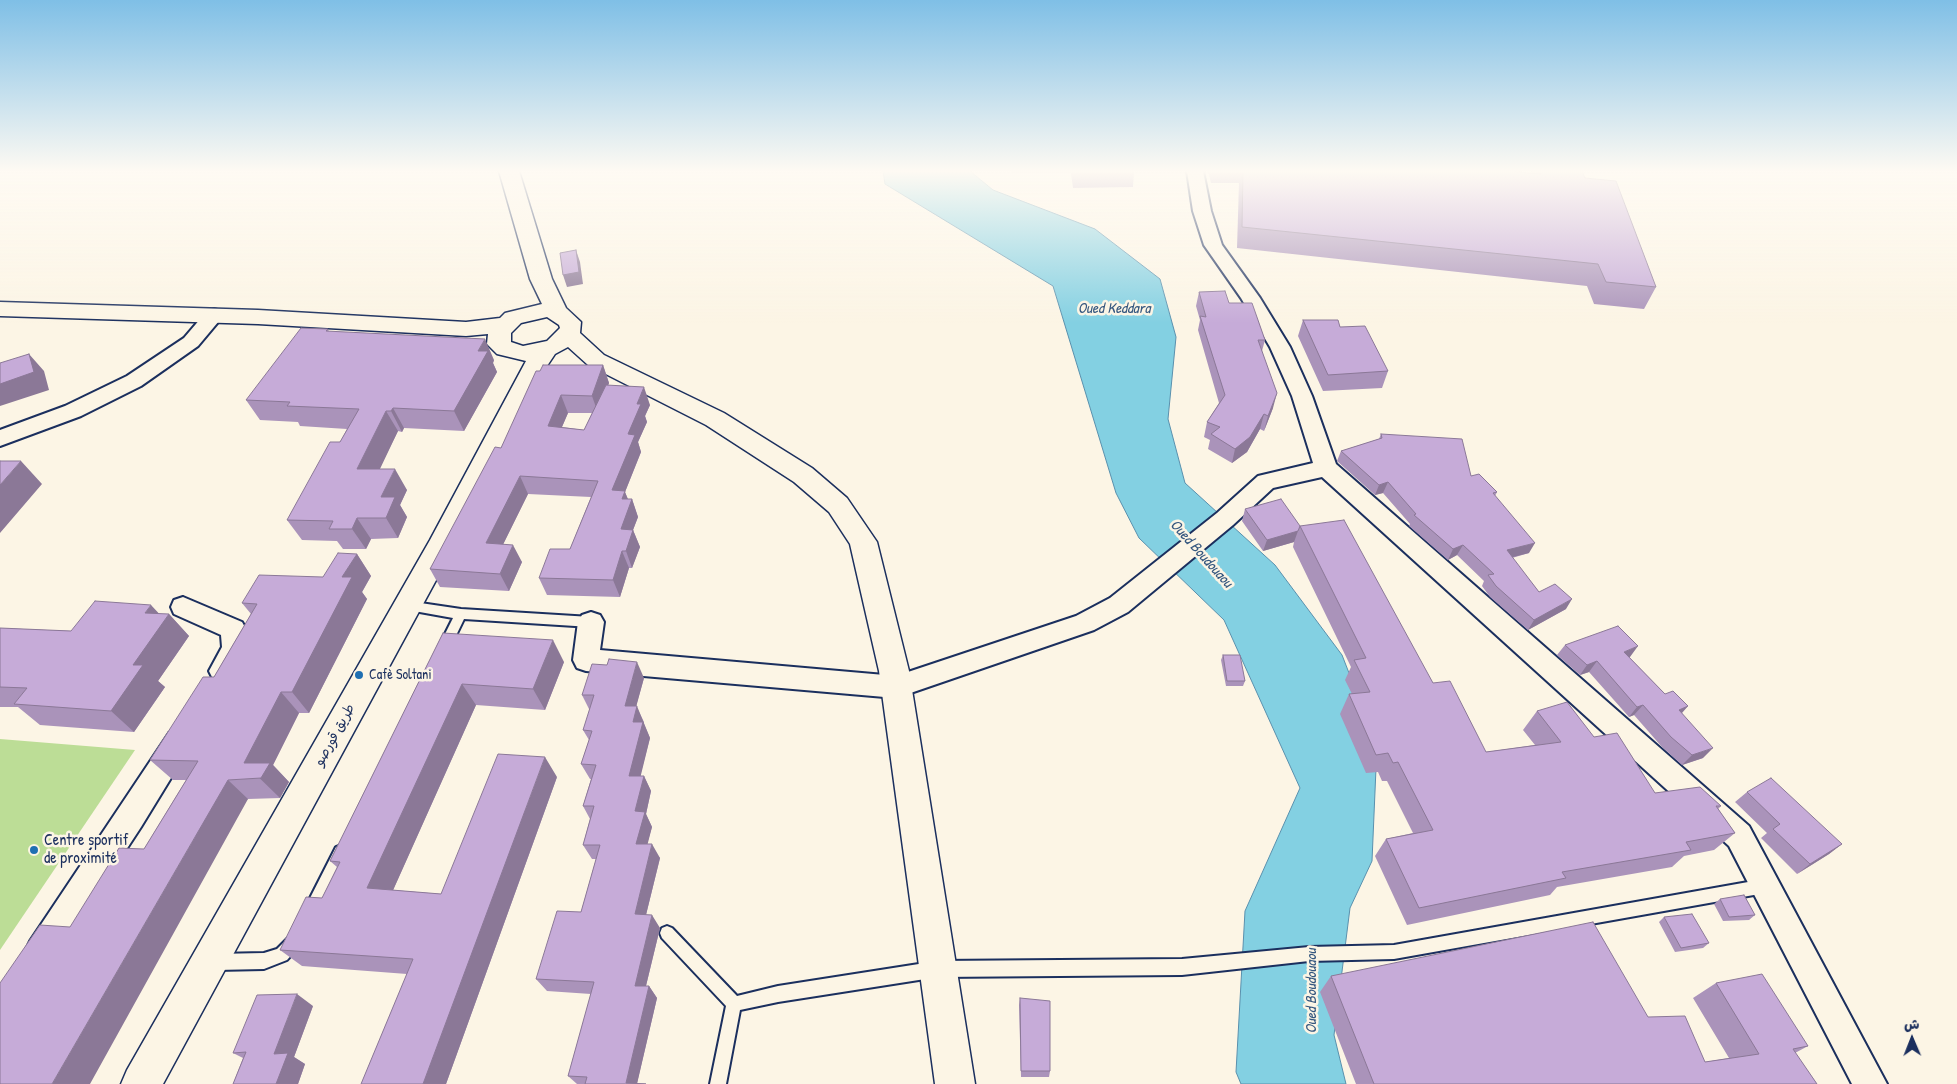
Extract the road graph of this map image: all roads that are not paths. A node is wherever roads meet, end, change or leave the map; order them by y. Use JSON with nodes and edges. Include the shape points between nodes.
{"nodes":[{"id":1,"x":524,"y":222,"type":"edge"},
{"id":2,"x":1205,"y":222,"type":"edge"},
{"id":3,"x":541,"y":279,"type":"junction"},
{"id":4,"x":0,"y":309,"type":"edge"},
{"id":5,"x":557,"y":312,"type":"junction"},
{"id":6,"x":214,"y":316,"type":"junction"},
{"id":7,"x":509,"y":326,"type":"junction"},
{"id":8,"x":568,"y":335,"type":"junction"},
{"id":9,"x":547,"y":350,"type":"junction"},
{"id":10,"x":519,"y":354,"type":"junction"},
{"id":11,"x":624,"y":373,"type":"junction"},
{"id":12,"x":526,"y":384,"type":"junction"},
{"id":13,"x":0,"y":438,"type":"edge"},
{"id":14,"x":1326,"y":468,"type":"junction"},
{"id":15,"x":407,"y":606,"type":"junction"},
{"id":16,"x":183,"y":607,"type":"dead end"},
{"id":17,"x":461,"y":614,"type":"junction"},
{"id":18,"x":591,"y":622,"type":"joint"},
{"id":19,"x":439,"y":658,"type":"edge"},
{"id":20,"x":896,"y":687,"type":"junction"},
{"id":21,"x":209,"y":693,"type":"edge"},
{"id":22,"x":194,"y":718,"type":"edge"},
{"id":23,"x":348,"y":837,"type":"edge"},
{"id":24,"x":1766,"y":886,"type":"junction"},
{"id":25,"x":667,"y":933,"type":"dead end"},
{"id":26,"x":209,"y":962,"type":"junction"},
{"id":27,"x":938,"y":969,"type":"junction"},
{"id":28,"x":26,"y":973,"type":"edge"},
{"id":29,"x":734,"y":1004,"type":"junction"},
{"id":30,"x":141,"y":1084,"type":"edge"},
{"id":31,"x":718,"y":1084,"type":"edge"},
{"id":32,"x":955,"y":1084,"type":"edge"},
{"id":33,"x":1870,"y":1084,"type":"edge"}],
"edges":[{"from":1,"to":3,"type":"main road"},
{"from":2,"to":14,"type":"street","via":[[1213,245],[1280,346],[1302,396]]},
{"from":3,"to":5,"type":"main road"},
{"from":3,"to":7,"type":"main road","via":[[533,302]]},
{"from":4,"to":6,"type":"main road"},
{"from":5,"to":7,"type":"main road","via":[[547,310]]},
{"from":5,"to":8,"type":"main road","via":[[570,322]]},
{"from":6,"to":7,"type":"main road","via":[[466,329]]},
{"from":6,"to":13,"type":"street","via":[[191,342],[134,382],[73,411]]},
{"from":7,"to":10,"type":"main road","via":[[505,349]]},
{"from":8,"to":9,"type":"main road"},
{"from":8,"to":11,"type":"main road","via":[[596,360]]},
{"from":9,"to":10,"type":"main road"},
{"from":9,"to":11,"type":"main road","via":[[574,362]]},
{"from":9,"to":12,"type":"main road","name":"طريق قورصو"},
{"from":10,"to":12,"type":"main road","via":[[525,368]]},
{"from":11,"to":20,"type":"main road","via":[[715,419],[804,476],[838,505],[862,542],[875,586]]},
{"from":12,"to":15,"type":"main road","name":"طريق قورصو"},
{"from":14,"to":20,"type":"street","via":[[1266,482],[1119,605],[1086,623]]},
{"from":14,"to":24,"type":"street","via":[[1739,836]]},
{"from":15,"to":17,"type":"lane"},
{"from":15,"to":26,"type":"main road","name":"طريق قورصو"},
{"from":16,"to":21,"type":"street","via":[[233,629],[234,648]]},
{"from":17,"to":18,"type":"lane"},
{"from":17,"to":19,"type":"lane"},
{"from":18,"to":20,"type":"street","via":[[586,660]]},
{"from":20,"to":27,"type":"main road"},
{"from":22,"to":28,"type":"street"},
{"from":23,"to":26,"type":"lane","via":[[301,930],[282,955],[264,961]]},
{"from":24,"to":27,"type":"lane","via":[[1394,952],[1309,954],[1182,967]]},
{"from":24,"to":33,"type":"street"},
{"from":25,"to":29,"type":"lane"},
{"from":26,"to":30,"type":"main road","name":"طريق قورصو"},
{"from":27,"to":29,"type":"lane"},
{"from":27,"to":32,"type":"main road"},
{"from":29,"to":31,"type":"lane"}]}
